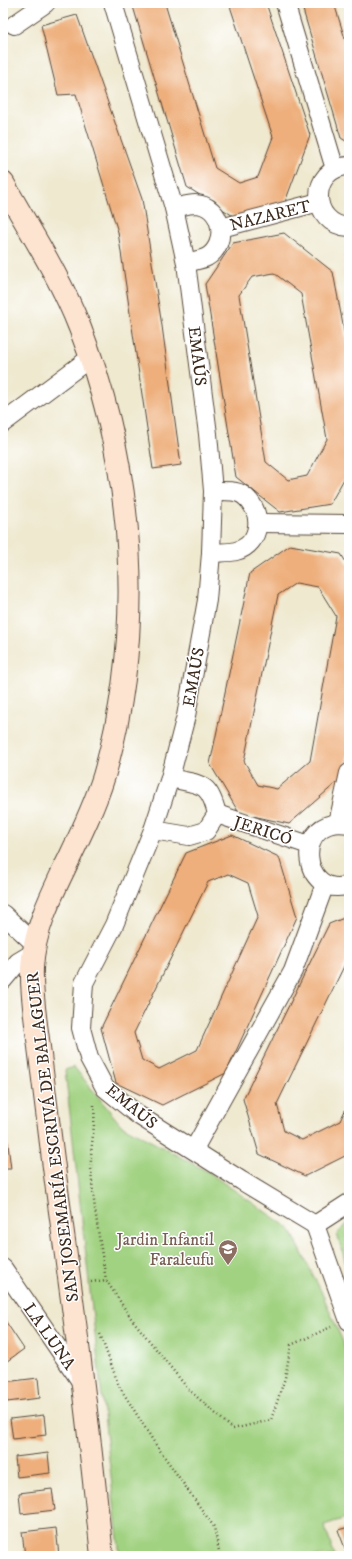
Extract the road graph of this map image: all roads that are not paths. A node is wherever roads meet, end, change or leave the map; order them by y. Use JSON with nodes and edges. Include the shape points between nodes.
{"nodes":[{"id":1,"x":46,"y":3,"type":"edge"},
{"id":2,"x":113,"y":3,"type":"edge"},
{"id":3,"x":285,"y":3,"type":"edge"},
{"id":4,"x":14,"y":25,"type":"dead end"},
{"id":5,"x":342,"y":168,"type":"edge"},
{"id":6,"x":3,"y":183,"type":"edge"},
{"id":7,"x":319,"y":202,"type":"junction"},
{"id":8,"x":174,"y":208,"type":"junction"},
{"id":9,"x":349,"y":227,"type":"edge"},
{"id":10,"x":221,"y":228,"type":"junction"},
{"id":11,"x":186,"y":263,"type":"junction"},
{"id":12,"x":90,"y":358,"type":"junction"},
{"id":13,"x":3,"y":423,"type":"edge"},
{"id":14,"x":213,"y":491,"type":"junction"},
{"id":15,"x":258,"y":523,"type":"junction"},
{"id":16,"x":349,"y":524,"type":"edge"},
{"id":17,"x":211,"y":552,"type":"junction"},
{"id":18,"x":349,"y":773,"type":"edge"},
{"id":19,"x":170,"y":778,"type":"junction"},
{"id":20,"x":217,"y":814,"type":"junction"},
{"id":21,"x":343,"y":824,"type":"edge"},
{"id":22,"x":153,"y":830,"type":"junction"},
{"id":23,"x":309,"y":845,"type":"junction"},
{"id":24,"x":325,"y":884,"type":"junction"},
{"id":25,"x":349,"y":886,"type":"edge"},
{"id":26,"x":3,"y":914,"type":"edge"},
{"id":27,"x":34,"y":948,"type":"junction"},
{"id":28,"x":3,"y":980,"type":"edge"},
{"id":29,"x":194,"y":1150,"type":"junction"},
{"id":30,"x":349,"y":1203,"type":"edge"},
{"id":31,"x":315,"y":1225,"type":"junction"},
{"id":32,"x":3,"y":1268,"type":"edge"},
{"id":33,"x":349,"y":1320,"type":"edge"},
{"id":34,"x":83,"y":1384,"type":"junction"},
{"id":35,"x":102,"y":1556,"type":"edge"}],
"edges":[{"from":1,"to":4,"type":"street"},
{"from":2,"to":8,"type":"street","name":"EMAÚS"},
{"from":3,"to":5,"type":"street"},
{"from":5,"to":7,"type":"street","via":[[327,175],[321,183]]},
{"from":6,"to":12,"type":"street","name":"SAN JOSEMARÍA ESCRIVÁ DE BALAGUER","via":[[56,277]]},
{"from":7,"to":9,"type":"street","via":[[328,218],[343,227]]},
{"from":7,"to":10,"type":"street","name":"NAZARET"},
{"from":8,"to":10,"type":"street","name":"NAZARET","via":[[196,204],[207,208],[216,217]]},
{"from":8,"to":11,"type":"street","name":"EMAÚS"},
{"from":10,"to":11,"type":"street","name":"NAZARET","via":[[215,250],[206,257]]},
{"from":11,"to":14,"type":"street","name":"EMAÚS"},
{"from":12,"to":13,"type":"street"},
{"from":12,"to":27,"type":"street","name":"SAN JOSEMARÍA ESCRIVÁ DE BALAGUER","via":[[114,443],[125,507],[130,575],[128,652],[116,727],[103,780],[47,905]]},
{"from":14,"to":15,"type":"street","via":[[242,494],[255,506]]},
{"from":14,"to":17,"type":"street","name":"EMAÚS"},
{"from":15,"to":16,"type":"street"},
{"from":15,"to":17,"type":"street","via":[[255,535],[247,545],[236,551]]},
{"from":17,"to":19,"type":"street","name":"EMAÚS","via":[[207,600],[186,716]]},
{"from":18,"to":21,"type":"street"},
{"from":19,"to":20,"type":"street","name":"JERICÓ","via":[[203,785],[213,798]]},
{"from":19,"to":22,"type":"street","name":"EMAÚS"},
{"from":20,"to":22,"type":"street","name":"JERICÓ","via":[[206,831],[189,836]]},
{"from":20,"to":23,"type":"street","name":"JERICÓ"},
{"from":21,"to":23,"type":"street","via":[[328,825],[320,830]]},
{"from":22,"to":29,"type":"street","name":"EMAÚS","via":[[114,925],[84,983],[81,1028],[88,1058],[105,1088],[138,1115]]},
{"from":23,"to":24,"type":"street","via":[[311,867]]},
{"from":24,"to":25,"type":"street","via":[[336,887]]},
{"from":24,"to":29,"type":"street","via":[[293,971]]},
{"from":26,"to":27,"type":"street"},
{"from":27,"to":28,"type":"street"},
{"from":27,"to":34,"type":"street","name":"SAN JOSEMARÍA ESCRIVÁ DE BALAGUER","via":[[32,991]]},
{"from":29,"to":31,"type":"street","name":"EMAÚS"},
{"from":30,"to":31,"type":"street"},
{"from":31,"to":33,"type":"street"},
{"from":32,"to":34,"type":"street","name":"LA LUNA"},
{"from":34,"to":35,"type":"street","name":"SAN JOSEMARÍA ESCRIVÁ DE BALAGUER"}]}
